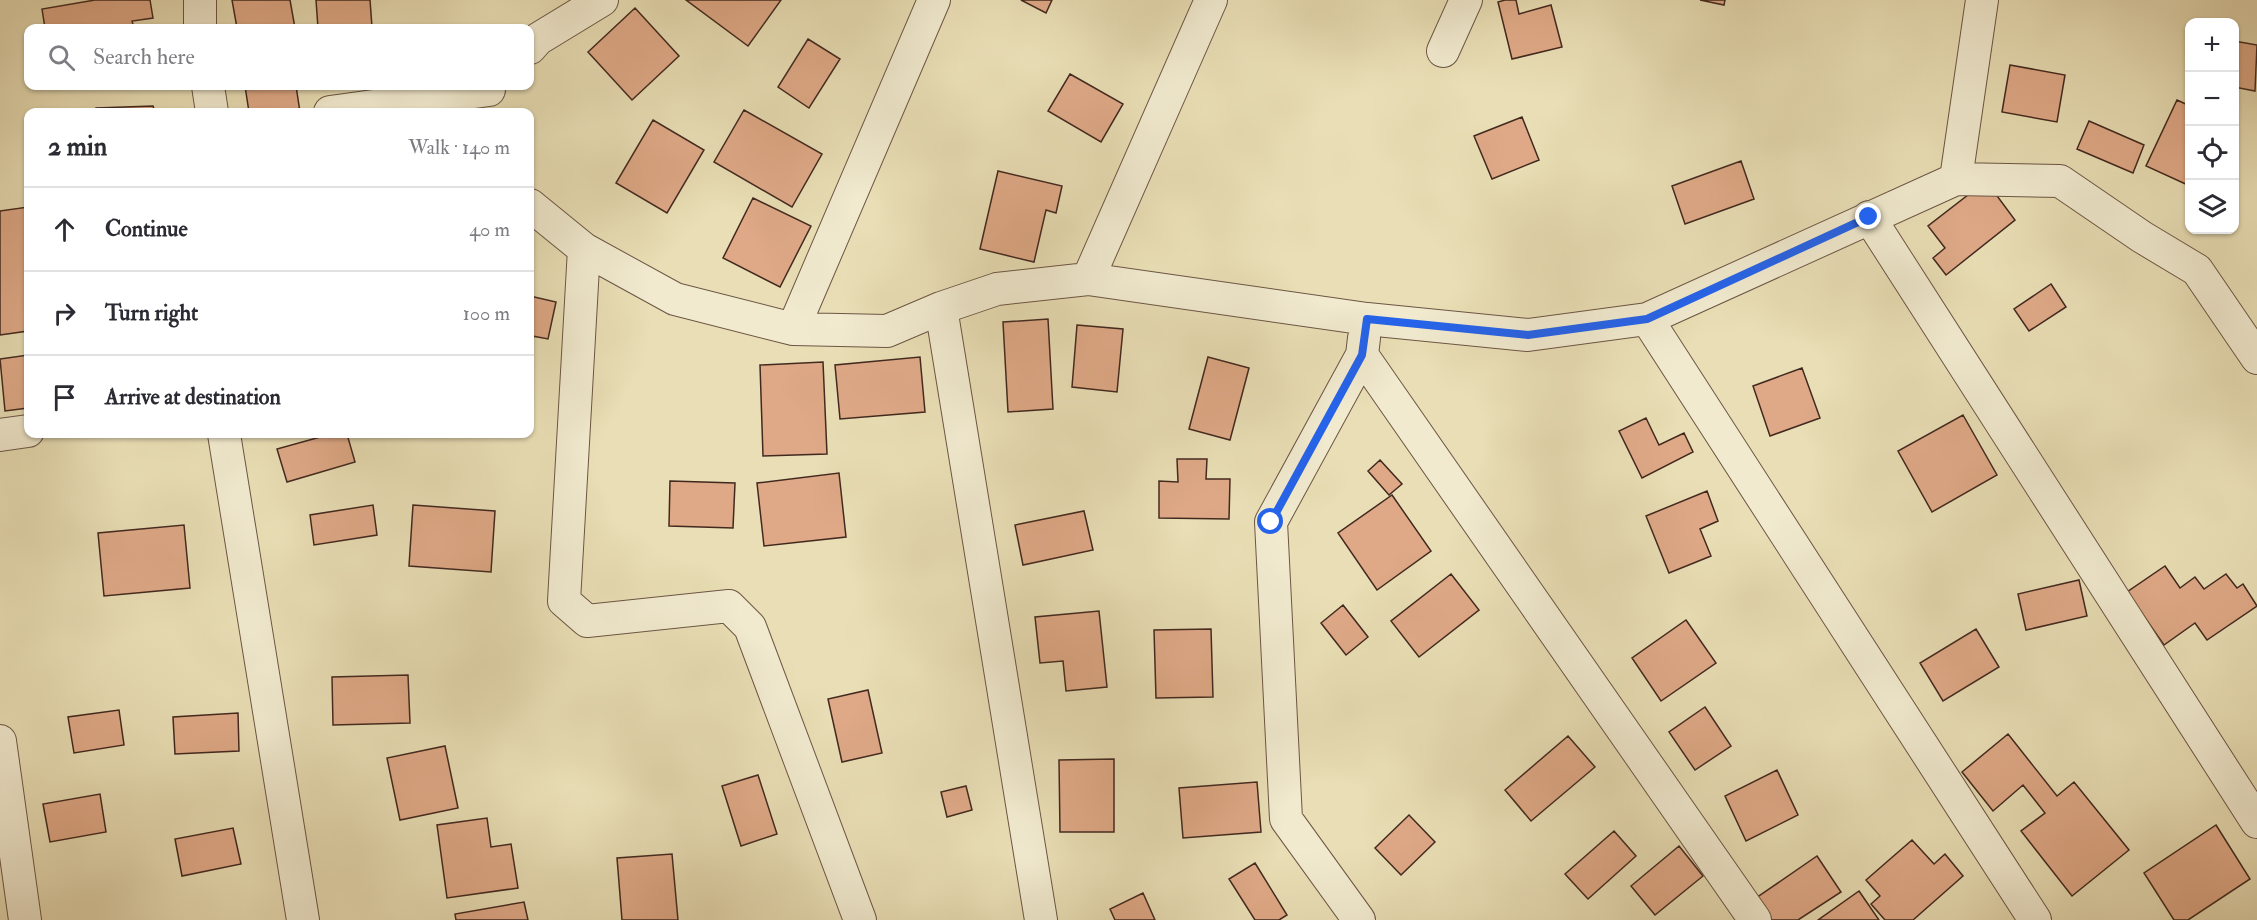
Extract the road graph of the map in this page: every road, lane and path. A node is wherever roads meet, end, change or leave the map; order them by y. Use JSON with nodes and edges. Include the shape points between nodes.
{"nodes":[{"id":1,"x":200,"y":0,"type":"edge"},
{"id":2,"x":602,"y":0,"type":"edge"},
{"id":3,"x":934,"y":0,"type":"edge"},
{"id":4,"x":1211,"y":0,"type":"edge"},
{"id":5,"x":1466,"y":0,"type":"edge"},
{"id":6,"x":1982,"y":0,"type":"edge"},
{"id":7,"x":200,"y":24,"type":"edge"},
{"id":8,"x":534,"y":44,"type":"edge"},
{"id":9,"x":1443,"y":51,"type":"dead end"},
{"id":10,"x":209,"y":90,"type":"edge"},
{"id":11,"x":486,"y":96,"type":"edge"},
{"id":12,"x":211,"y":108,"type":"edge"},
{"id":13,"x":369,"y":108,"type":"edge"},
{"id":14,"x":1956,"y":179,"type":"junction"},
{"id":15,"x":534,"y":208,"type":"edge"},
{"id":16,"x":1869,"y":217,"type":"junction"},
{"id":17,"x":584,"y":249,"type":"junction"},
{"id":18,"x":1088,"y":279,"type":"junction"},
{"id":19,"x":940,"y":308,"type":"junction"},
{"id":20,"x":1367,"y":319,"type":"junction"},
{"id":21,"x":1647,"y":319,"type":"junction"},
{"id":22,"x":793,"y":329,"type":"junction"},
{"id":23,"x":1362,"y":355,"type":"junction"},
{"id":24,"x":2257,"y":358,"type":"edge"},
{"id":25,"x":24,"y":432,"type":"edge"},
{"id":26,"x":0,"y":435,"type":"edge"},
{"id":27,"x":226,"y":438,"type":"edge"},
{"id":28,"x":0,"y":741,"type":"edge"},
{"id":29,"x":2257,"y":822,"type":"edge"},
{"id":30,"x":25,"y":920,"type":"edge"},
{"id":31,"x":303,"y":920,"type":"edge"},
{"id":32,"x":860,"y":920,"type":"edge"},
{"id":33,"x":1041,"y":920,"type":"edge"},
{"id":34,"x":1359,"y":920,"type":"edge"},
{"id":35,"x":1755,"y":920,"type":"edge"},
{"id":36,"x":2035,"y":920,"type":"edge"}],
"edges":[{"from":1,"to":7,"type":"street"},
{"from":2,"to":8,"type":"street"},
{"from":3,"to":22,"type":"street"},
{"from":4,"to":18,"type":"street"},
{"from":5,"to":9,"type":"street"},
{"from":6,"to":14,"type":"street"},
{"from":10,"to":12,"type":"street"},
{"from":11,"to":13,"type":"street"},
{"from":14,"to":16,"type":"street"},
{"from":14,"to":24,"type":"street","via":[[2060,181],[2197,270]]},
{"from":15,"to":17,"type":"street"},
{"from":16,"to":21,"type":"street"},
{"from":16,"to":29,"type":"street"},
{"from":17,"to":22,"type":"street","via":[[675,299]]},
{"from":17,"to":32,"type":"street","via":[[564,601],[587,621],[729,606],[750,627]]},
{"from":18,"to":19,"type":"street","via":[[997,289]]},
{"from":18,"to":20,"type":"street"},
{"from":19,"to":22,"type":"street","via":[[887,331]]},
{"from":19,"to":33,"type":"street"},
{"from":20,"to":21,"type":"street","via":[[1528,335]]},
{"from":20,"to":23,"type":"street"},
{"from":21,"to":36,"type":"street"},
{"from":23,"to":34,"type":"street","via":[[1271,522],[1286,819]]},
{"from":23,"to":35,"type":"street"},
{"from":25,"to":26,"type":"street"},
{"from":27,"to":31,"type":"street"},
{"from":28,"to":30,"type":"street"}]}
